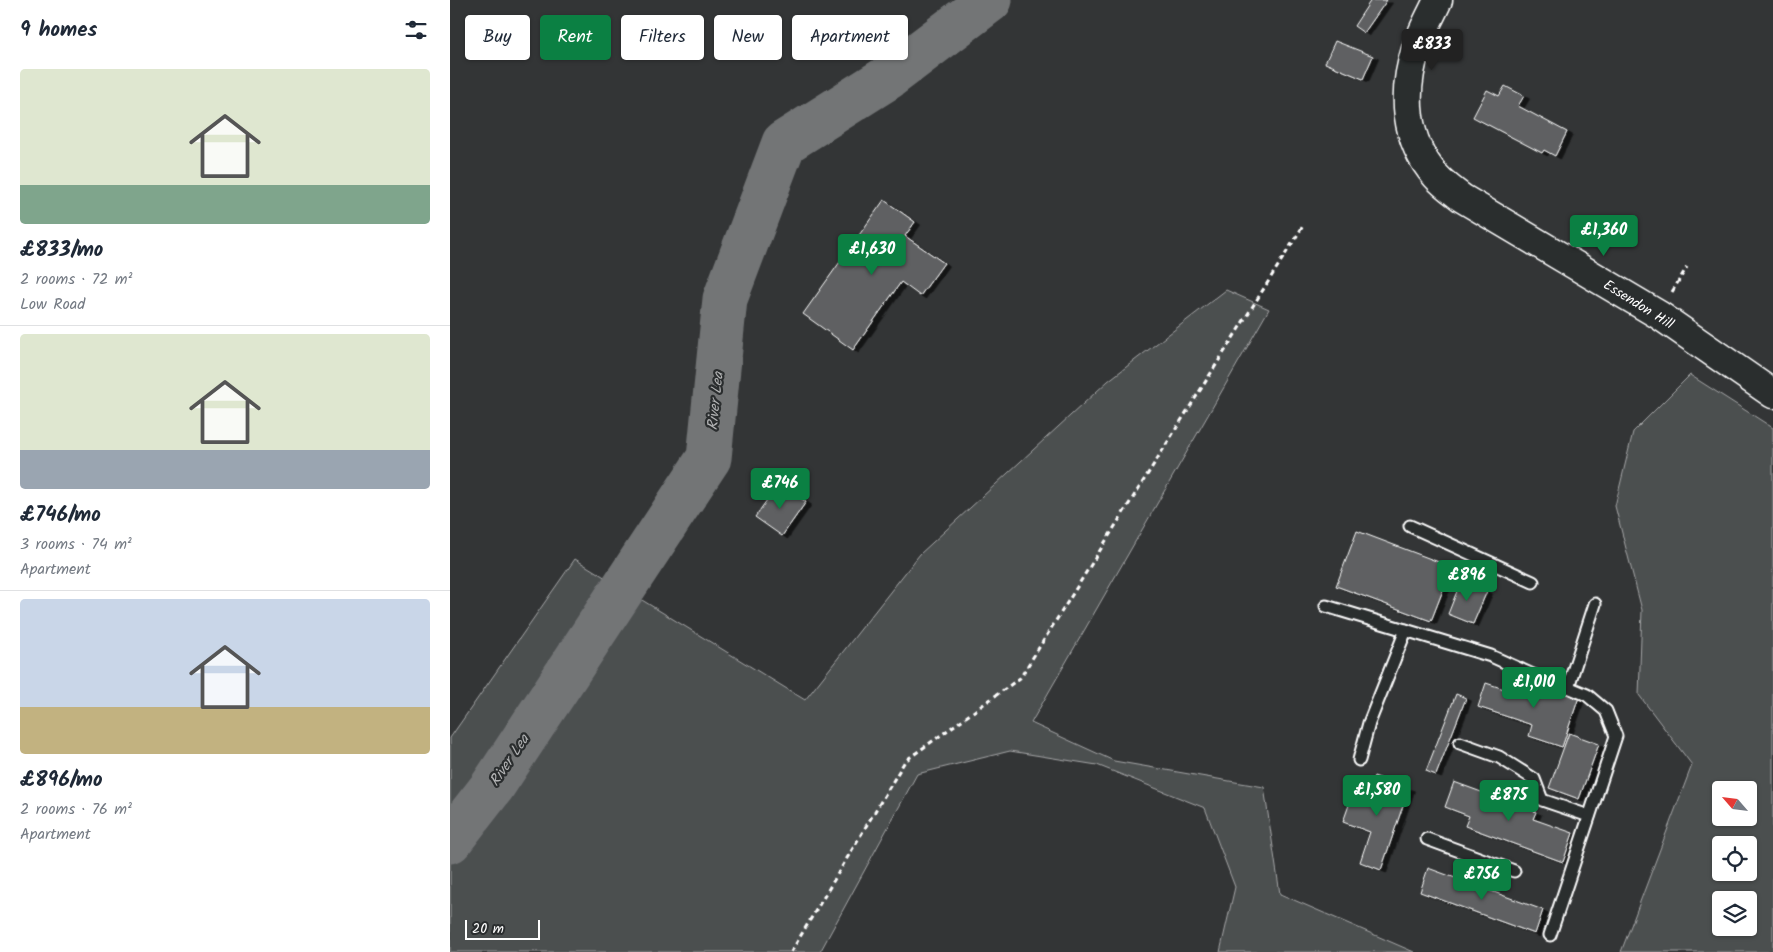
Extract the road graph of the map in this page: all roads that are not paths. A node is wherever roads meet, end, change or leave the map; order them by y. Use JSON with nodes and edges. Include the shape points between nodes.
{"nodes":[{"id":1,"x":1438,"y":0,"type":"edge"},
{"id":2,"x":1773,"y":394,"type":"edge"},
{"id":3,"x":1410,"y":526,"type":"dead end"},
{"id":4,"x":1533,"y":582,"type":"dead end"},
{"id":5,"x":1595,"y":604,"type":"dead end"},
{"id":6,"x":1326,"y":606,"type":"dead end"},
{"id":7,"x":1406,"y":630,"type":"junction"},
{"id":8,"x":1568,"y":687,"type":"junction"},
{"id":9,"x":1460,"y":743,"type":"dead end"},
{"id":10,"x":1359,"y":760,"type":"dead end"},
{"id":11,"x":1589,"y":816,"type":"junction"},
{"id":12,"x":1427,"y":839,"type":"dead end"},
{"id":13,"x":1514,"y":871,"type":"dead end"},
{"id":14,"x":1550,"y":935,"type":"dead end"}],
"edges":[{"from":1,"to":2,"type":"main road","name":"Essendon Hill","via":[[1416,47],[1408,81],[1408,112],[1414,141],[1436,176],[1462,198],[1659,315]]},
{"from":3,"to":4,"type":"lane"},
{"from":5,"to":8,"type":"lane"},
{"from":6,"to":7,"type":"lane"},
{"from":7,"to":8,"type":"lane","via":[[1490,656]]},
{"from":7,"to":10,"type":"lane"},
{"from":8,"to":11,"type":"lane","via":[[1587,695],[1606,711],[1616,736]]},
{"from":9,"to":11,"type":"lane","via":[[1499,757],[1534,778],[1542,800]]},
{"from":11,"to":14,"type":"lane"},
{"from":12,"to":13,"type":"lane"}]}
